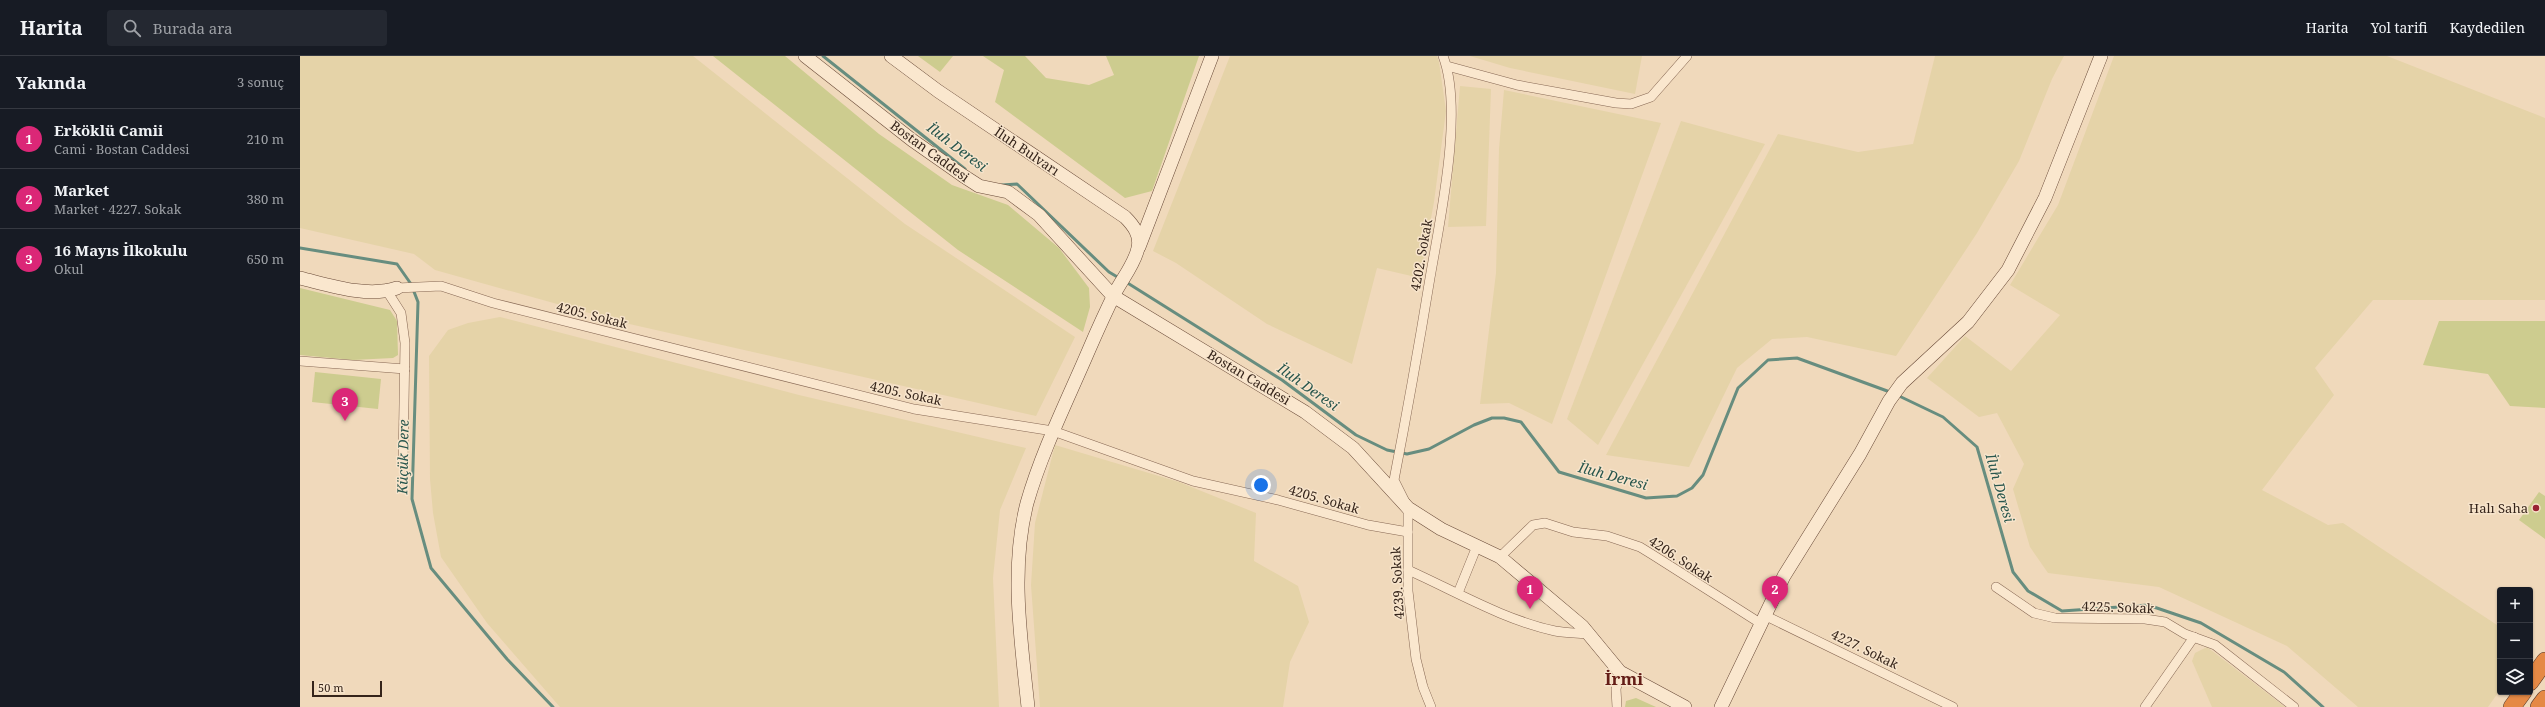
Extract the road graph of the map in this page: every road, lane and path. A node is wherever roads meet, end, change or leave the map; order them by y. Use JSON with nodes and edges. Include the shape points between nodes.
{"nodes":[{"id":1,"x":805,"y":56,"type":"edge"},
{"id":2,"x":891,"y":56,"type":"edge"},
{"id":3,"x":1212,"y":56,"type":"edge"},
{"id":4,"x":1443,"y":56,"type":"edge"},
{"id":5,"x":1687,"y":56,"type":"edge"},
{"id":6,"x":2101,"y":56,"type":"edge"},
{"id":7,"x":1447,"y":66,"type":"junction"},
{"id":8,"x":1136,"y":254,"type":"junction"},
{"id":9,"x":300,"y":278,"type":"edge"},
{"id":10,"x":392,"y":290,"type":"junction"},
{"id":11,"x":1115,"y":293,"type":"junction"},
{"id":12,"x":300,"y":361,"type":"edge"},
{"id":13,"x":405,"y":370,"type":"junction"},
{"id":14,"x":1054,"y":431,"type":"junction"},
{"id":15,"x":1398,"y":458,"type":"joint"},
{"id":16,"x":403,"y":464,"type":"dead end"},
{"id":17,"x":1408,"y":508,"type":"junction"},
{"id":18,"x":1408,"y":532,"type":"junction"},
{"id":19,"x":1477,"y":546,"type":"junction"},
{"id":20,"x":1500,"y":557,"type":"junction"},
{"id":21,"x":1408,"y":570,"type":"junction"},
{"id":22,"x":1996,"y":587,"type":"dead end"},
{"id":23,"x":1458,"y":593,"type":"junction"},
{"id":24,"x":1762,"y":619,"type":"junction"},
{"id":25,"x":1589,"y":634,"type":"junction"},
{"id":26,"x":2194,"y":637,"type":"junction"},
{"id":27,"x":2545,"y":661,"type":"edge"},
{"id":28,"x":1620,"y":672,"type":"junction"},
{"id":29,"x":2533,"y":678,"type":"edge"},
{"id":30,"x":2521,"y":695,"type":"edge"},
{"id":31,"x":2545,"y":699,"type":"edge"},
{"id":32,"x":1028,"y":707,"type":"edge"},
{"id":33,"x":1431,"y":707,"type":"edge"},
{"id":34,"x":1617,"y":707,"type":"edge"},
{"id":35,"x":1685,"y":707,"type":"edge"},
{"id":36,"x":1721,"y":707,"type":"edge"},
{"id":37,"x":1953,"y":707,"type":"edge"},
{"id":38,"x":2145,"y":707,"type":"edge"},
{"id":39,"x":2294,"y":707,"type":"edge"},
{"id":40,"x":2512,"y":707,"type":"edge"},
{"id":41,"x":2539,"y":707,"type":"edge"}],
"edges":[{"from":1,"to":11,"type":"street","name":"Bostan Caddesi","via":[[912,140],[962,175],[979,186],[1008,192],[1039,215]]},
{"from":2,"to":8,"type":"street","name":"İluh Bulvarı","via":[[938,91],[1125,217],[1138,236]]},
{"from":3,"to":8,"type":"street"},
{"from":4,"to":7,"type":"street","name":"4202. Sokak"},
{"from":5,"to":7,"type":"street","via":[[1651,97],[1631,104],[1517,85]]},
{"from":6,"to":24,"type":"street","via":[[2045,198],[2008,270],[1968,322],[1902,384],[1889,401],[1860,454],[1784,576]]},
{"from":7,"to":15,"type":"street","name":"4202. Sokak","via":[[1451,86],[1451,120],[1444,201]]},
{"from":8,"to":11,"type":"street"},
{"from":9,"to":10,"type":"street","via":[[358,290]]},
{"from":10,"to":13,"type":"street","via":[[401,313]]},
{"from":10,"to":14,"type":"street","name":"4205. Sokak","via":[[441,286],[493,303],[863,398],[958,417]]},
{"from":11,"to":14,"type":"street"},
{"from":11,"to":17,"type":"street","name":"Bostan Caddesi","via":[[1305,412],[1353,448]]},
{"from":12,"to":13,"type":"street"},
{"from":13,"to":16,"type":"street"},
{"from":14,"to":18,"type":"street","name":"4205. Sokak","via":[[1193,481],[1278,500],[1368,525]]},
{"from":14,"to":32,"type":"street","via":[[1028,502],[1019,550],[1021,638]]},
{"from":15,"to":17,"type":"street","name":"4239. Sokak","via":[[1394,480]]},
{"from":17,"to":18,"type":"street","name":"4239. Sokak"},
{"from":17,"to":19,"type":"street","name":"Bostan Caddesi"},
{"from":18,"to":21,"type":"street","name":"4239. Sokak"},
{"from":19,"to":20,"type":"street","name":"Bostan Caddesi"},
{"from":19,"to":23,"type":"street"},
{"from":20,"to":24,"type":"street","name":"4206. Sokak","via":[[1533,525],[1545,523],[1573,532],[1607,536],[1640,547]]},
{"from":20,"to":25,"type":"street","name":"Bostan Caddesi","via":[[1563,608]]},
{"from":21,"to":23,"type":"street"},
{"from":21,"to":33,"type":"street","name":"4239. Sokak","via":[[1416,658]]},
{"from":22,"to":26,"type":"street","name":"4225. Sokak","via":[[2034,613],[2064,619],[2145,619],[2165,622]]},
{"from":23,"to":25,"type":"street","via":[[1499,612],[1555,631]]},
{"from":24,"to":36,"type":"street"},
{"from":24,"to":37,"type":"street","name":"4227. Sokak"},
{"from":25,"to":28,"type":"street","name":"Bostan Caddesi"},
{"from":26,"to":38,"type":"street"},
{"from":26,"to":39,"type":"street","name":"4225. Sokak","via":[[2215,645]]},
{"from":27,"to":29,"type":"highway"},
{"from":28,"to":34,"type":"street","via":[[1616,689]]},
{"from":28,"to":35,"type":"street","name":"Bostan Caddesi"},
{"from":30,"to":40,"type":"highway"},
{"from":31,"to":41,"type":"highway"}]}
